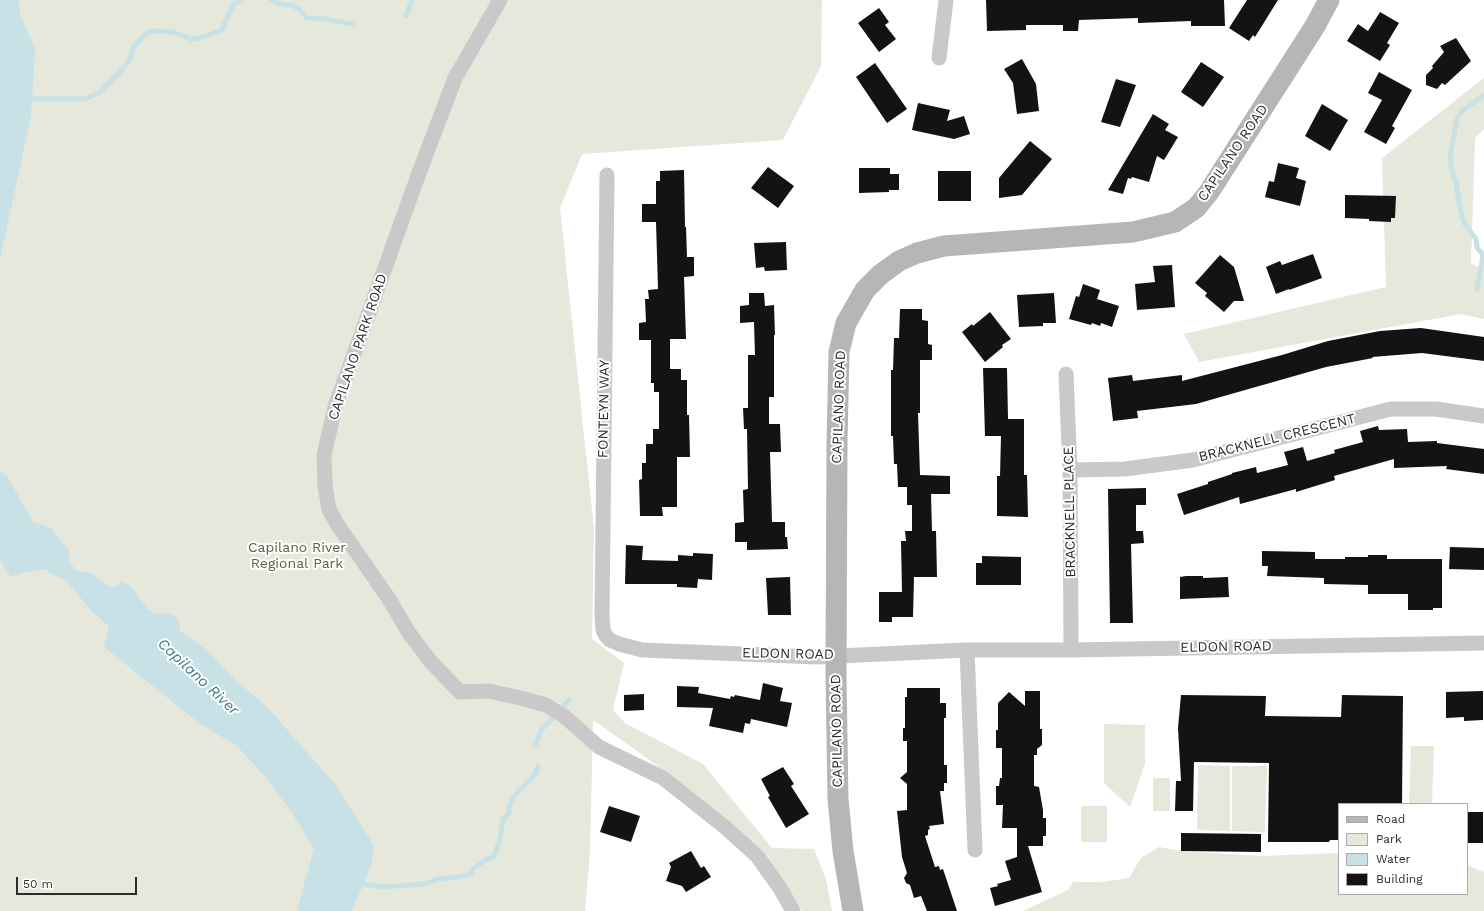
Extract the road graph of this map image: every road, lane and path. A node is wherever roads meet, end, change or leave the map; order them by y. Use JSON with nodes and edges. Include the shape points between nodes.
{"nodes":[{"id":1,"x":500,"y":0,"type":"edge"},
{"id":2,"x":946,"y":0,"type":"edge"},
{"id":3,"x":1329,"y":0,"type":"edge"},
{"id":4,"x":939,"y":58,"type":"dead end"},
{"id":5,"x":607,"y":175,"type":"dead end"},
{"id":6,"x":1066,"y":374,"type":"dead end"},
{"id":7,"x":1484,"y":416,"type":"edge"},
{"id":8,"x":1070,"y":470,"type":"junction"},
{"id":9,"x":610,"y":640,"type":"joint"},
{"id":10,"x":1484,"y":643,"type":"edge"},
{"id":11,"x":967,"y":650,"type":"junction"},
{"id":12,"x":1072,"y":650,"type":"junction"},
{"id":13,"x":836,"y":656,"type":"junction"},
{"id":14,"x":975,"y":850,"type":"dead end"},
{"id":15,"x":793,"y":911,"type":"edge"},
{"id":16,"x":853,"y":911,"type":"edge"}],
"edges":[{"from":1,"to":15,"type":"street","name":"CAPILANO PARK ROAD","via":[[456,78],[336,403],[324,455],[329,509],[409,633],[431,662],[460,692],[489,691],[546,705],[599,747],[663,778],[757,856]]},
{"from":2,"to":4,"type":"street"},
{"from":3,"to":13,"type":"main road","name":"CAPILANO ROAD","via":[[1210,192],[1196,208],[1175,222],[1133,232],[944,246],[899,261],[865,290],[846,323],[839,352]]},
{"from":5,"to":9,"type":"street","name":"FONTEYN WAY","via":[[602,614],[603,630]]},
{"from":6,"to":8,"type":"street","name":"BRACKNELL PLACE"},
{"from":7,"to":8,"type":"street","name":"BRACKNELL CRESCENT","via":[[1436,409],[1391,409],[1193,460],[1125,469]]},
{"from":8,"to":12,"type":"street","name":"BRACKNELL PLACE"},
{"from":9,"to":13,"type":"street","name":"ELDON ROAD","via":[[642,650]]},
{"from":10,"to":12,"type":"street","name":"ELDON ROAD"},
{"from":11,"to":12,"type":"street","name":"ELDON ROAD"},
{"from":11,"to":13,"type":"street","name":"ELDON ROAD"},
{"from":11,"to":14,"type":"street"},
{"from":13,"to":16,"type":"main road","name":"CAPILANO ROAD","via":[[838,799]]}]}
